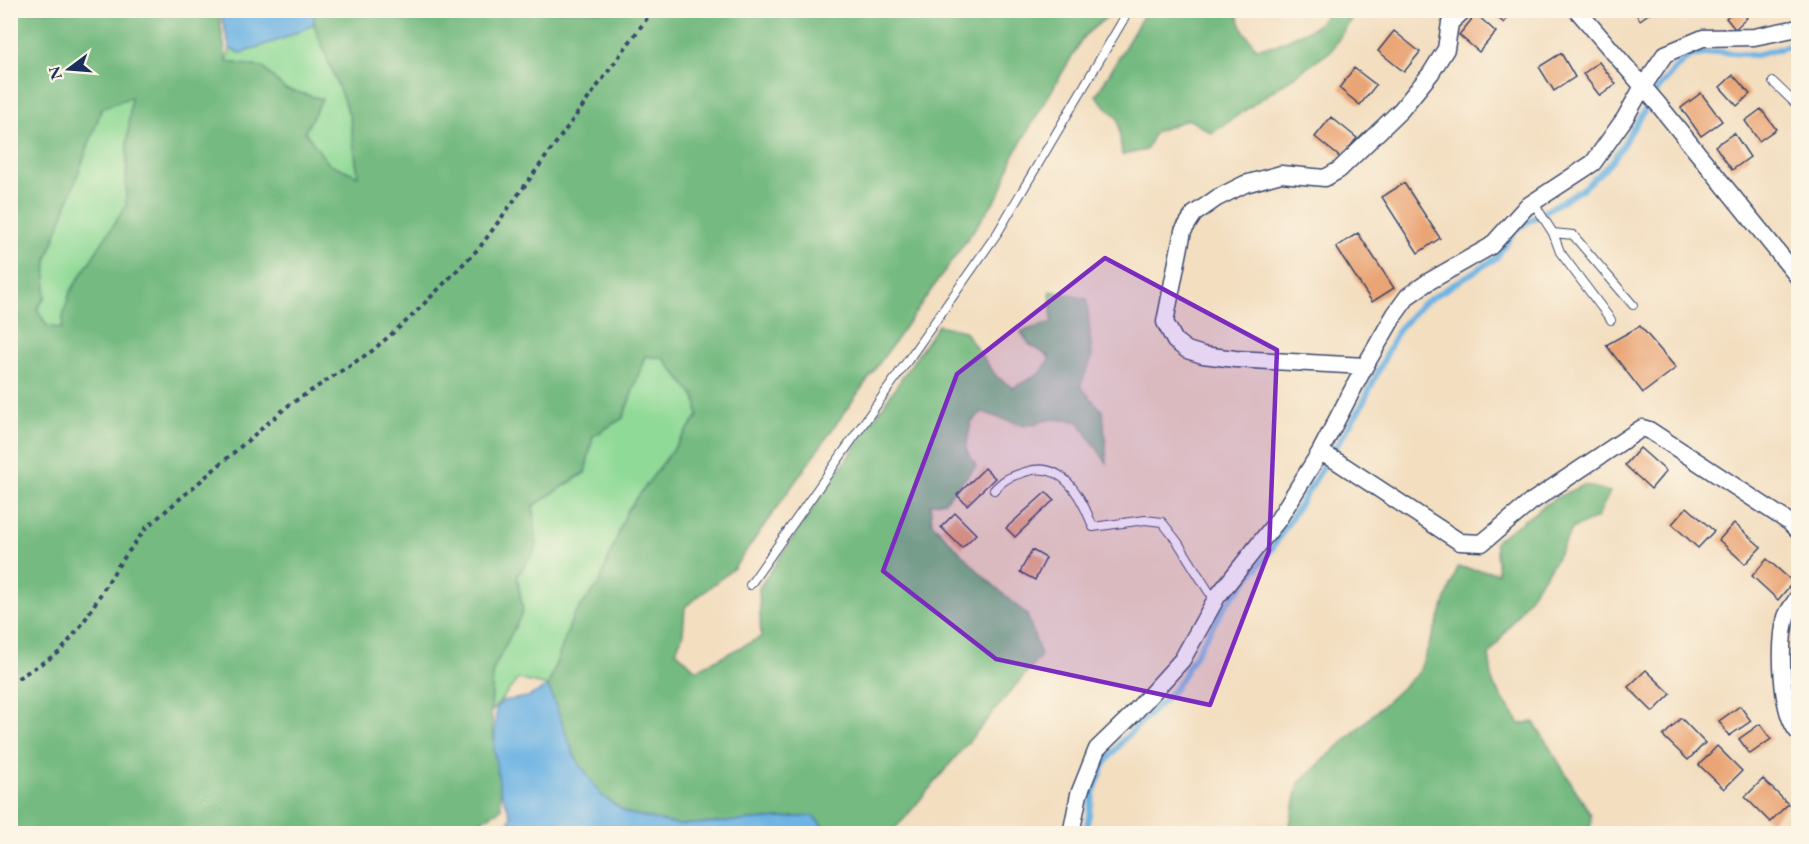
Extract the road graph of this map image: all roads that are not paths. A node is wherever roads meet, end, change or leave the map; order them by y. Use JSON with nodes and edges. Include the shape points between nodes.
{"nodes":[{"id":1,"x":1129,"y":10,"type":"edge"},
{"id":2,"x":1464,"y":10,"type":"edge"},
{"id":3,"x":1576,"y":10,"type":"edge"},
{"id":4,"x":1798,"y":28,"type":"edge"},
{"id":5,"x":1773,"y":82,"type":"dead end"},
{"id":6,"x":1649,"y":95,"type":"junction"},
{"id":7,"x":1798,"y":106,"type":"edge"},
{"id":8,"x":1535,"y":204,"type":"junction"},
{"id":9,"x":1553,"y":233,"type":"junction"},
{"id":10,"x":1798,"y":277,"type":"edge"},
{"id":11,"x":1633,"y":305,"type":"dead end"},
{"id":12,"x":1611,"y":320,"type":"dead end"},
{"id":13,"x":1365,"y":366,"type":"junction"},
{"id":14,"x":1328,"y":456,"type":"junction"},
{"id":15,"x":994,"y":490,"type":"dead end"},
{"id":16,"x":1798,"y":531,"type":"edge"},
{"id":17,"x":750,"y":585,"type":"dead end"},
{"id":18,"x":1217,"y":597,"type":"junction"},
{"id":19,"x":1798,"y":597,"type":"edge"},
{"id":20,"x":1798,"y":732,"type":"edge"},
{"id":21,"x":1071,"y":834,"type":"edge"}],
"edges":[{"from":1,"to":17,"type":"lane","via":[[998,232]]},
{"from":2,"to":13,"type":"street","via":[[1450,23],[1446,49],[1431,73],[1401,110],[1339,170],[1325,178],[1281,174],[1245,184],[1194,214],[1184,231],[1164,322],[1174,341],[1203,355]]},
{"from":3,"to":6,"type":"street"},
{"from":4,"to":6,"type":"street","via":[[1754,37],[1702,38],[1665,54]]},
{"from":5,"to":7,"type":"lane"},
{"from":6,"to":8,"type":"street","via":[[1625,118],[1593,163]]},
{"from":6,"to":10,"type":"street"},
{"from":8,"to":9,"type":"lane"},
{"from":8,"to":13,"type":"street","via":[[1526,207],[1491,246],[1408,296]]},
{"from":9,"to":11,"type":"lane","via":[[1573,235]]},
{"from":9,"to":12,"type":"lane","via":[[1560,252]]},
{"from":13,"to":14,"type":"street"},
{"from":14,"to":16,"type":"street","via":[[1460,542],[1482,543],[1531,502],[1642,428]]},
{"from":14,"to":18,"type":"street"},
{"from":15,"to":18,"type":"lane","via":[[1005,478],[1045,469],[1074,488],[1093,527],[1144,520],[1162,522]]},
{"from":18,"to":21,"type":"street","via":[[1182,660],[1097,749],[1079,794]]},
{"from":19,"to":20,"type":"street","via":[[1787,616],[1782,646],[1788,708]]}]}
